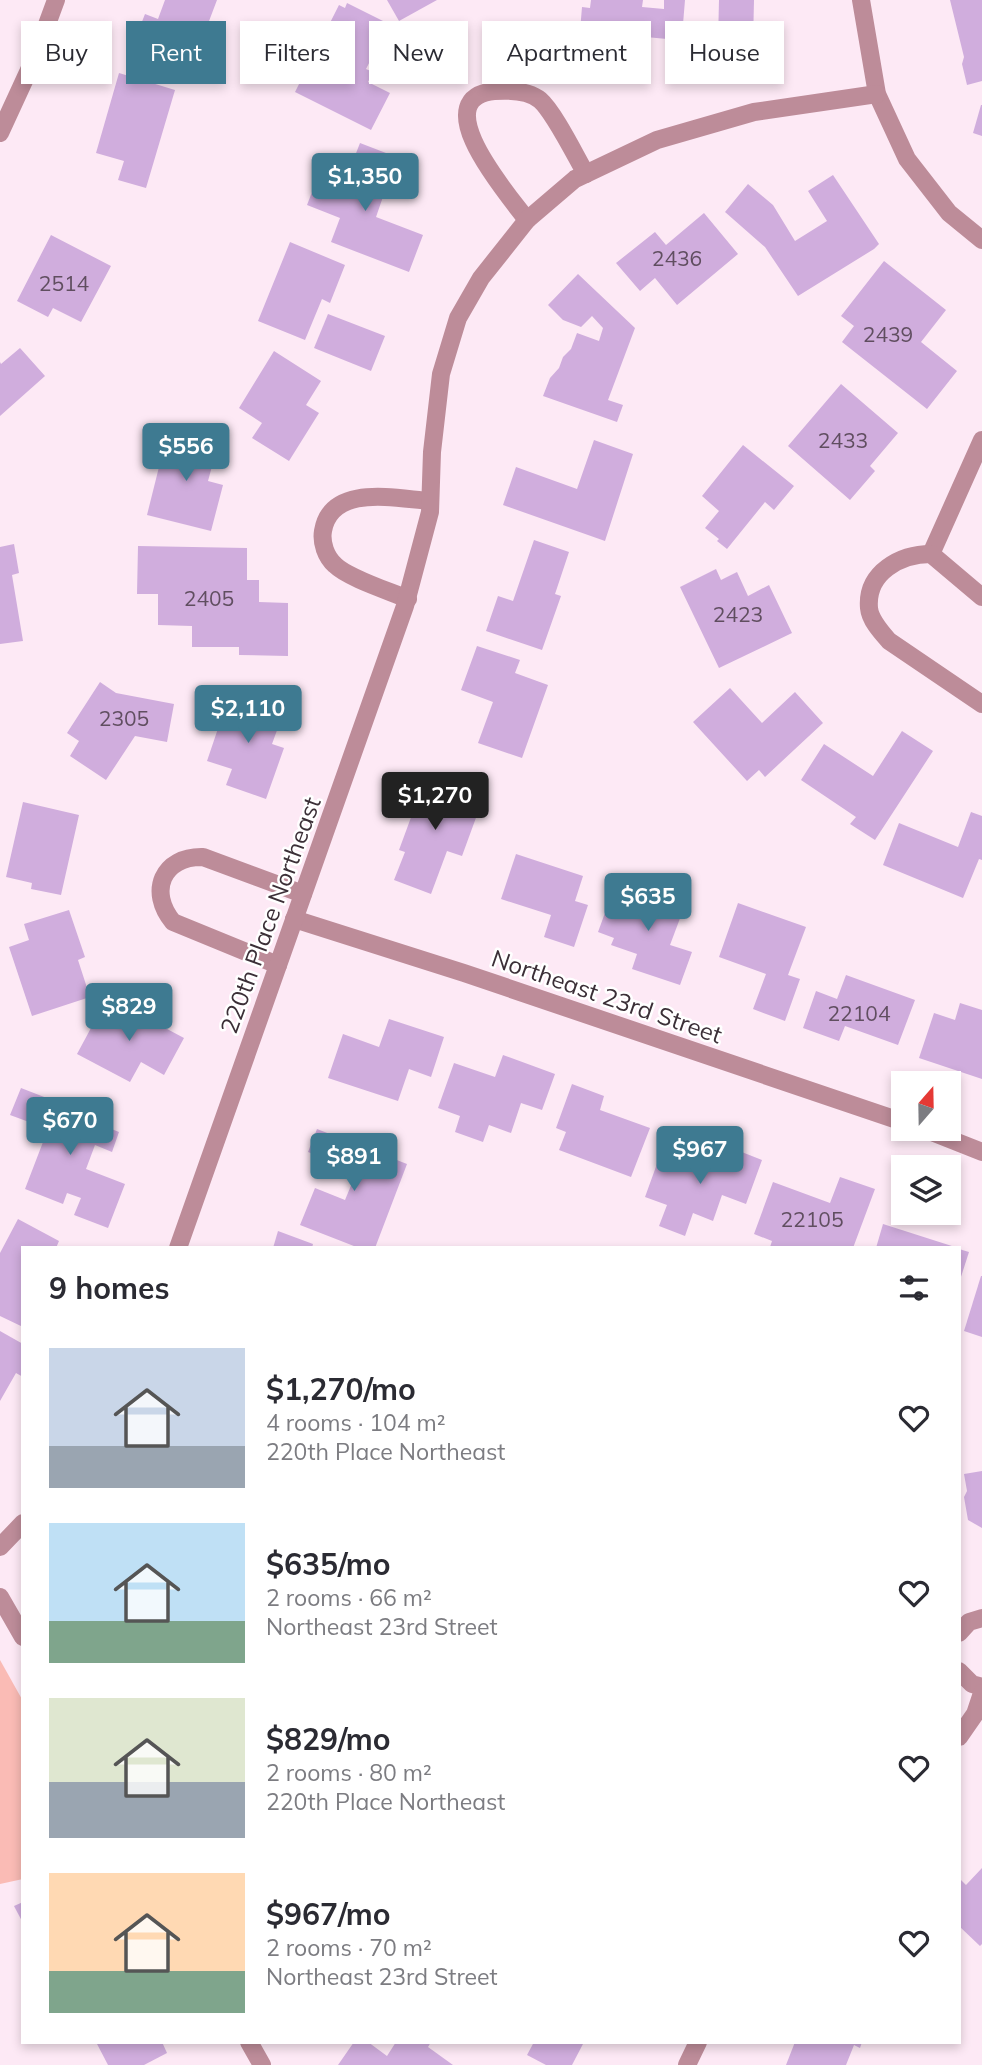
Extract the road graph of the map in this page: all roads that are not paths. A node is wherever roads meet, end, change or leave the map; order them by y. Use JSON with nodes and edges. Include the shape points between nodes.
{"nodes":[{"id":1,"x":56,"y":0,"type":"edge"},
{"id":2,"x":861,"y":0,"type":"edge"},
{"id":3,"x":877,"y":94,"type":"junction"},
{"id":4,"x":0,"y":133,"type":"edge"},
{"id":5,"x":586,"y":174,"type":"junction"},
{"id":6,"x":527,"y":220,"type":"junction"},
{"id":7,"x":982,"y":240,"type":"edge"},
{"id":8,"x":982,"y":440,"type":"edge"},
{"id":9,"x":430,"y":501,"type":"junction"},
{"id":10,"x":931,"y":554,"type":"junction"},
{"id":11,"x":982,"y":597,"type":"edge"},
{"id":12,"x":408,"y":599,"type":"junction"},
{"id":13,"x":982,"y":704,"type":"edge"},
{"id":14,"x":303,"y":894,"type":"junction"},
{"id":15,"x":294,"y":919,"type":"junction"},
{"id":16,"x":278,"y":965,"type":"junction"},
{"id":17,"x":891,"y":1118,"type":"edge"},
{"id":18,"x":954,"y":1141,"type":"edge"},
{"id":19,"x":982,"y":1152,"type":"edge"},
{"id":20,"x":179,"y":1246,"type":"edge"},
{"id":21,"x":21,"y":1525,"type":"edge"},
{"id":22,"x":0,"y":1547,"type":"edge"},
{"id":23,"x":0,"y":1597,"type":"edge"},
{"id":24,"x":982,"y":1618,"type":"edge"},
{"id":25,"x":961,"y":1631,"type":"edge"},
{"id":26,"x":21,"y":1634,"type":"edge"},
{"id":27,"x":961,"y":1673,"type":"edge"},
{"id":28,"x":982,"y":1687,"type":"edge"},
{"id":29,"x":982,"y":1693,"type":"edge"},
{"id":30,"x":961,"y":1734,"type":"edge"},
{"id":31,"x":250,"y":2044,"type":"edge"},
{"id":32,"x":697,"y":2044,"type":"edge"},
{"id":33,"x":262,"y":2065,"type":"edge"},
{"id":34,"x":687,"y":2065,"type":"edge"}],
"edges":[{"from":1,"to":4,"type":"street","via":[[36,57]]},
{"from":2,"to":3,"type":"street"},
{"from":3,"to":5,"type":"street","name":"220th Place Northeast","via":[[754,112],[657,140]]},
{"from":3,"to":7,"type":"street","via":[[907,159],[949,213]]},
{"from":5,"to":6,"type":"street","name":"220th Place Northeast"},
{"from":5,"to":6,"type":"street","via":[[540,100],[508,90],[478,95],[467,114],[475,149]]},
{"from":6,"to":9,"type":"street","name":"220th Place Northeast","via":[[481,278],[458,318],[440,374]]},
{"from":8,"to":10,"type":"street"},
{"from":9,"to":12,"type":"street","name":"220th Place Northeast"},
{"from":9,"to":12,"type":"street","via":[[349,499],[328,516],[323,529],[323,542],[334,565]]},
{"from":10,"to":11,"type":"street"},
{"from":10,"to":13,"type":"street","via":[[892,563],[875,583],[869,609],[888,641]]},
{"from":12,"to":14,"type":"street","name":"220th Place Northeast"},
{"from":14,"to":15,"type":"street","name":"220th Place Northeast"},
{"from":14,"to":16,"type":"street","via":[[203,857],[180,860],[160,887],[164,912],[173,922]]},
{"from":15,"to":16,"type":"street","name":"220th Place Northeast"},
{"from":15,"to":17,"type":"street","name":"Northeast 23rd Street"},
{"from":16,"to":20,"type":"street","name":"220th Place Northeast"},
{"from":18,"to":19,"type":"street"},
{"from":21,"to":22,"type":"street"},
{"from":23,"to":26,"type":"street"},
{"from":24,"to":25,"type":"street"},
{"from":27,"to":28,"type":"street"},
{"from":29,"to":30,"type":"street"},
{"from":31,"to":33,"type":"street"},
{"from":32,"to":34,"type":"street"}]}
